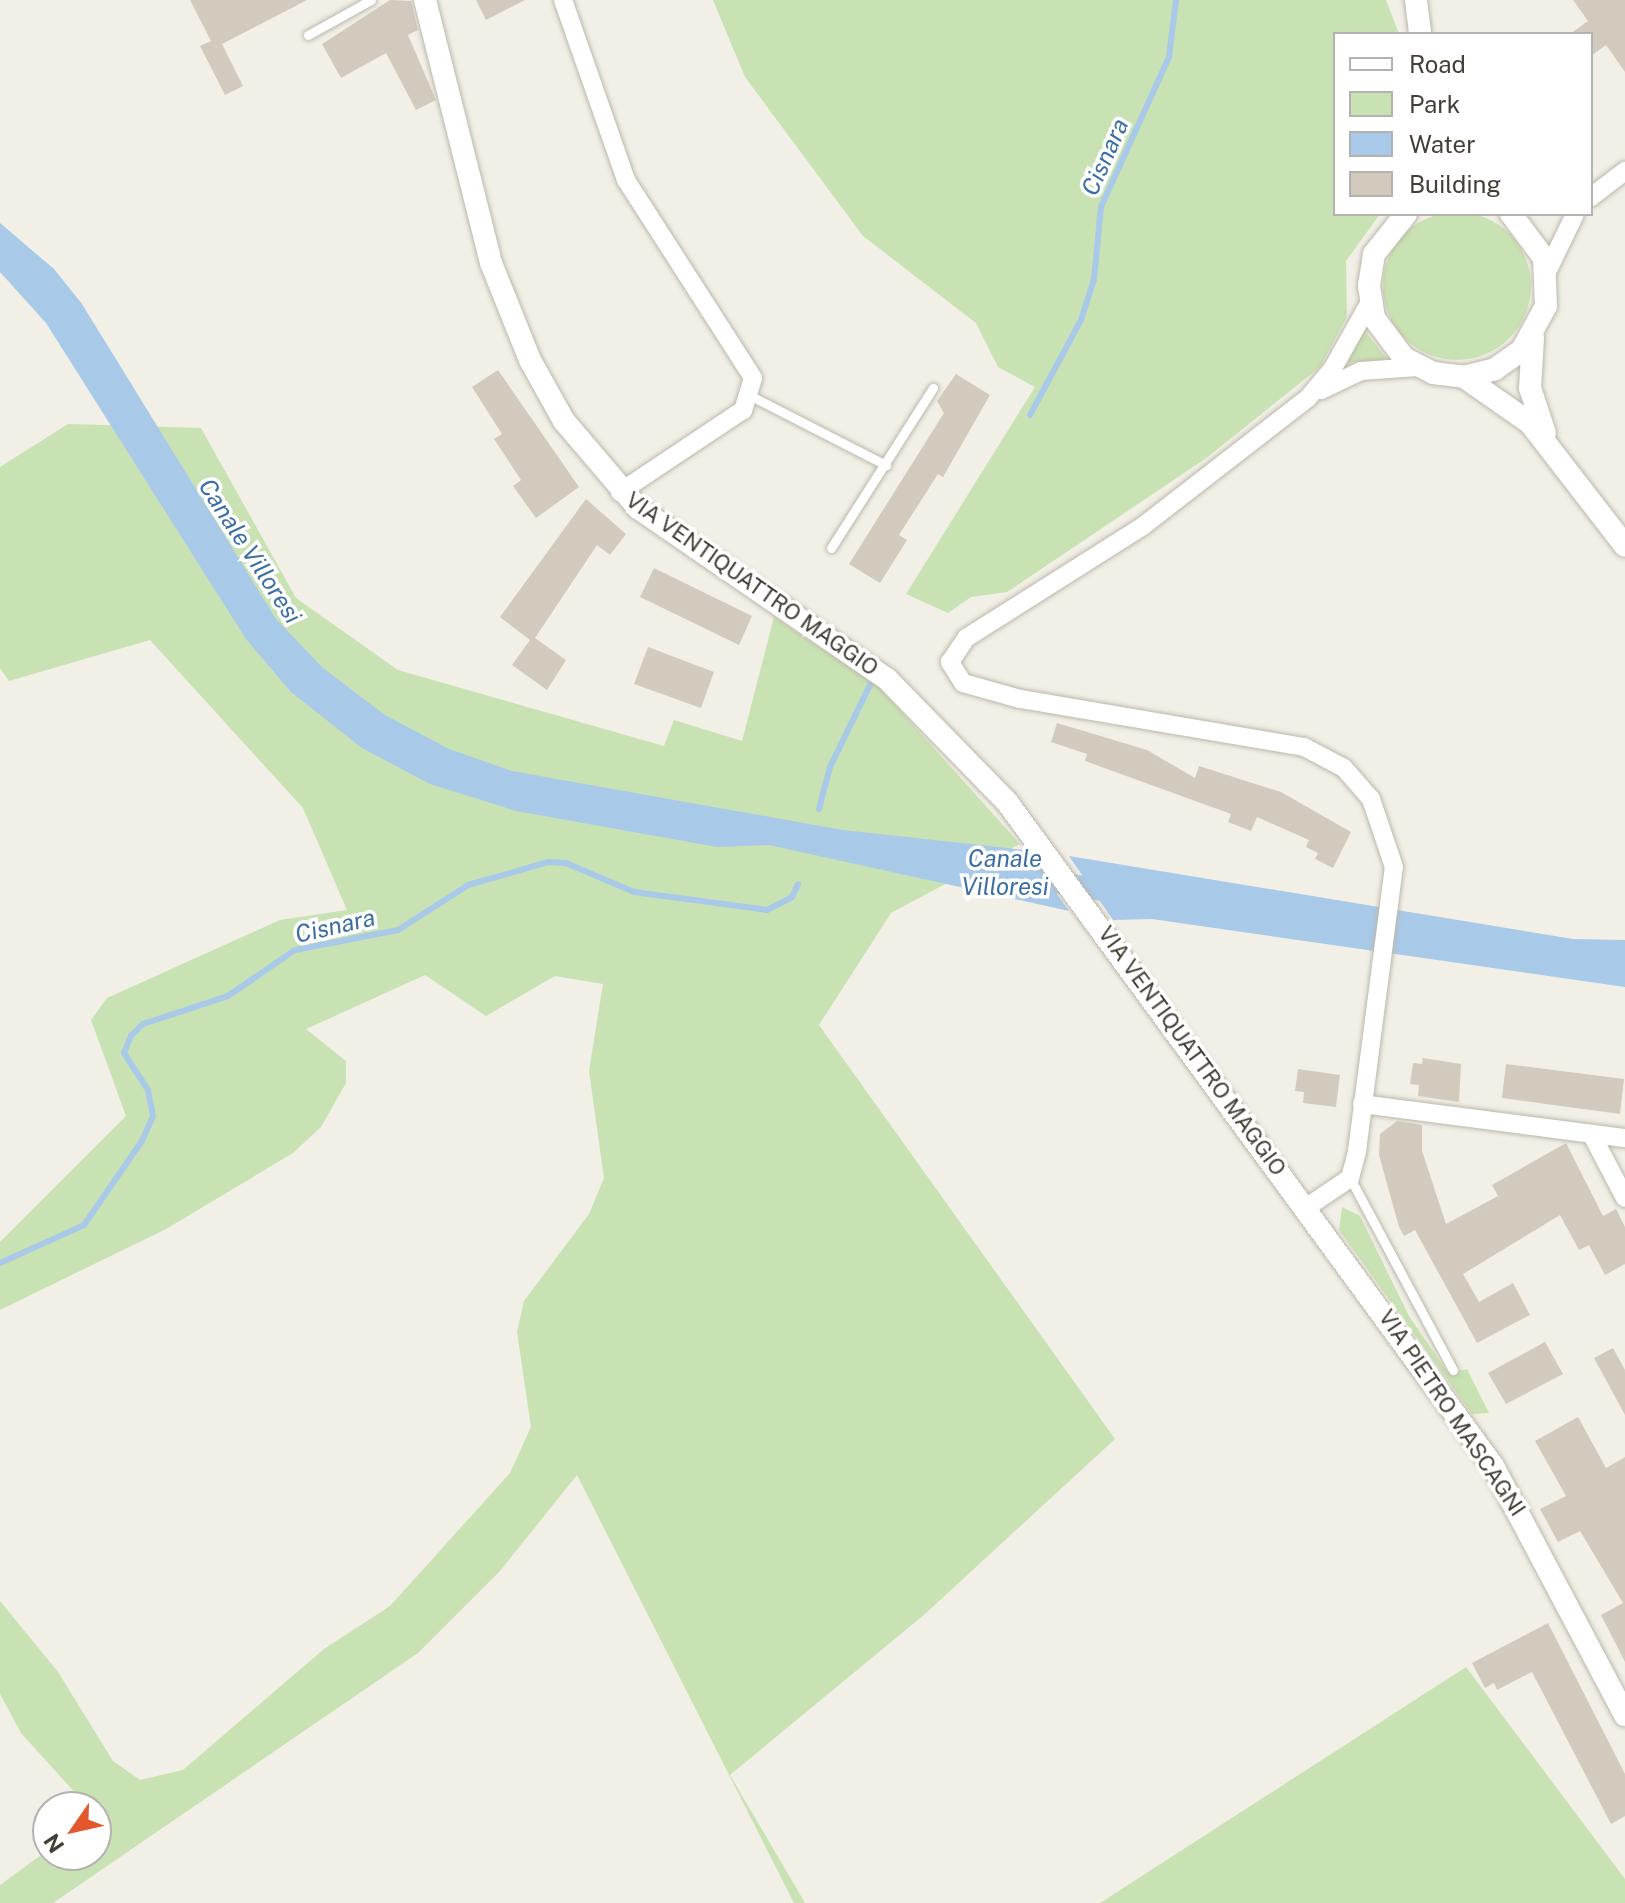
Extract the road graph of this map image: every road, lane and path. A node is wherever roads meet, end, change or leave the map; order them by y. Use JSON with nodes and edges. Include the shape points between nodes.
{"nodes":[{"id":1,"x":371,"y":0,"type":"edge"},
{"id":2,"x":425,"y":0,"type":"edge"},
{"id":3,"x":563,"y":0,"type":"edge"},
{"id":4,"x":1416,"y":0,"type":"edge"},
{"id":5,"x":1420,"y":32,"type":"edge"},
{"id":6,"x":308,"y":35,"type":"dead end"},
{"id":7,"x":1625,"y":171,"type":"edge"},
{"id":8,"x":1593,"y":195,"type":"edge"},
{"id":9,"x":1403,"y":216,"type":"edge"},
{"id":10,"x":1513,"y":216,"type":"edge"},
{"id":11,"x":1574,"y":216,"type":"edge"},
{"id":12,"x":1547,"y":272,"type":"junction"},
{"id":13,"x":1370,"y":302,"type":"junction"},
{"id":14,"x":1533,"y":338,"type":"junction"},
{"id":15,"x":1418,"y":367,"type":"junction"},
{"id":16,"x":1464,"y":377,"type":"junction"},
{"id":17,"x":933,"y":388,"type":"dead end"},
{"id":18,"x":751,"y":396,"type":"junction"},
{"id":19,"x":1308,"y":398,"type":"junction"},
{"id":20,"x":1552,"y":449,"type":"junction"},
{"id":21,"x":886,"y":465,"type":"junction"},
{"id":22,"x":620,"y":492,"type":"junction"},
{"id":23,"x":1625,"y":546,"type":"edge"},
{"id":24,"x":831,"y":548,"type":"dead end"},
{"id":25,"x":1362,"y":1104,"type":"junction"},
{"id":26,"x":1592,"y":1135,"type":"junction"},
{"id":27,"x":1625,"y":1138,"type":"edge"},
{"id":28,"x":1350,"y":1178,"type":"junction"},
{"id":29,"x":1625,"y":1198,"type":"edge"},
{"id":30,"x":1307,"y":1207,"type":"junction"},
{"id":31,"x":1453,"y":1370,"type":"dead end"},
{"id":32,"x":1625,"y":1715,"type":"edge"}],
"edges":[{"from":1,"to":6,"type":"lane"},
{"from":2,"to":22,"type":"street","name":"VIA VENTIQUATTRO MAGGIO","via":[[475,211],[509,311],[564,421]]},
{"from":3,"to":18,"type":"street","via":[[626,180],[750,369]]},
{"from":4,"to":5,"type":"street"},
{"from":7,"to":8,"type":"street"},
{"from":9,"to":13,"type":"street","via":[[1374,254]]},
{"from":10,"to":12,"type":"street","via":[[1537,244]]},
{"from":11,"to":12,"type":"street"},
{"from":12,"to":14,"type":"street","via":[[1546,306]]},
{"from":13,"to":15,"type":"street","via":[[1392,347]]},
{"from":13,"to":19,"type":"street","via":[[1333,368]]},
{"from":14,"to":16,"type":"street","via":[[1510,361]]},
{"from":14,"to":20,"type":"street","via":[[1533,404]]},
{"from":15,"to":16,"type":"street"},
{"from":15,"to":19,"type":"street","via":[[1361,371]]},
{"from":16,"to":20,"type":"street","via":[[1514,409]]},
{"from":17,"to":21,"type":"lane"},
{"from":18,"to":21,"type":"lane"},
{"from":18,"to":22,"type":"street","via":[[743,410]]},
{"from":19,"to":25,"type":"street","via":[[1143,526],[966,638],[950,662],[963,683],[1020,699],[1283,741],[1325,756],[1358,781],[1383,820],[1394,867]]},
{"from":20,"to":23,"type":"street"},
{"from":21,"to":24,"type":"lane"},
{"from":22,"to":30,"type":"street","name":"VIA VENTIQUATTRO MAGGIO","via":[[887,679],[952,740],[1048,853]]},
{"from":25,"to":26,"type":"street"},
{"from":25,"to":28,"type":"street"},
{"from":26,"to":27,"type":"street"},
{"from":26,"to":29,"type":"street"},
{"from":28,"to":30,"type":"street"},
{"from":28,"to":31,"type":"lane"},
{"from":30,"to":32,"type":"street","name":"VIA PIETRO MASCAGNI","via":[[1493,1466]]}]}
